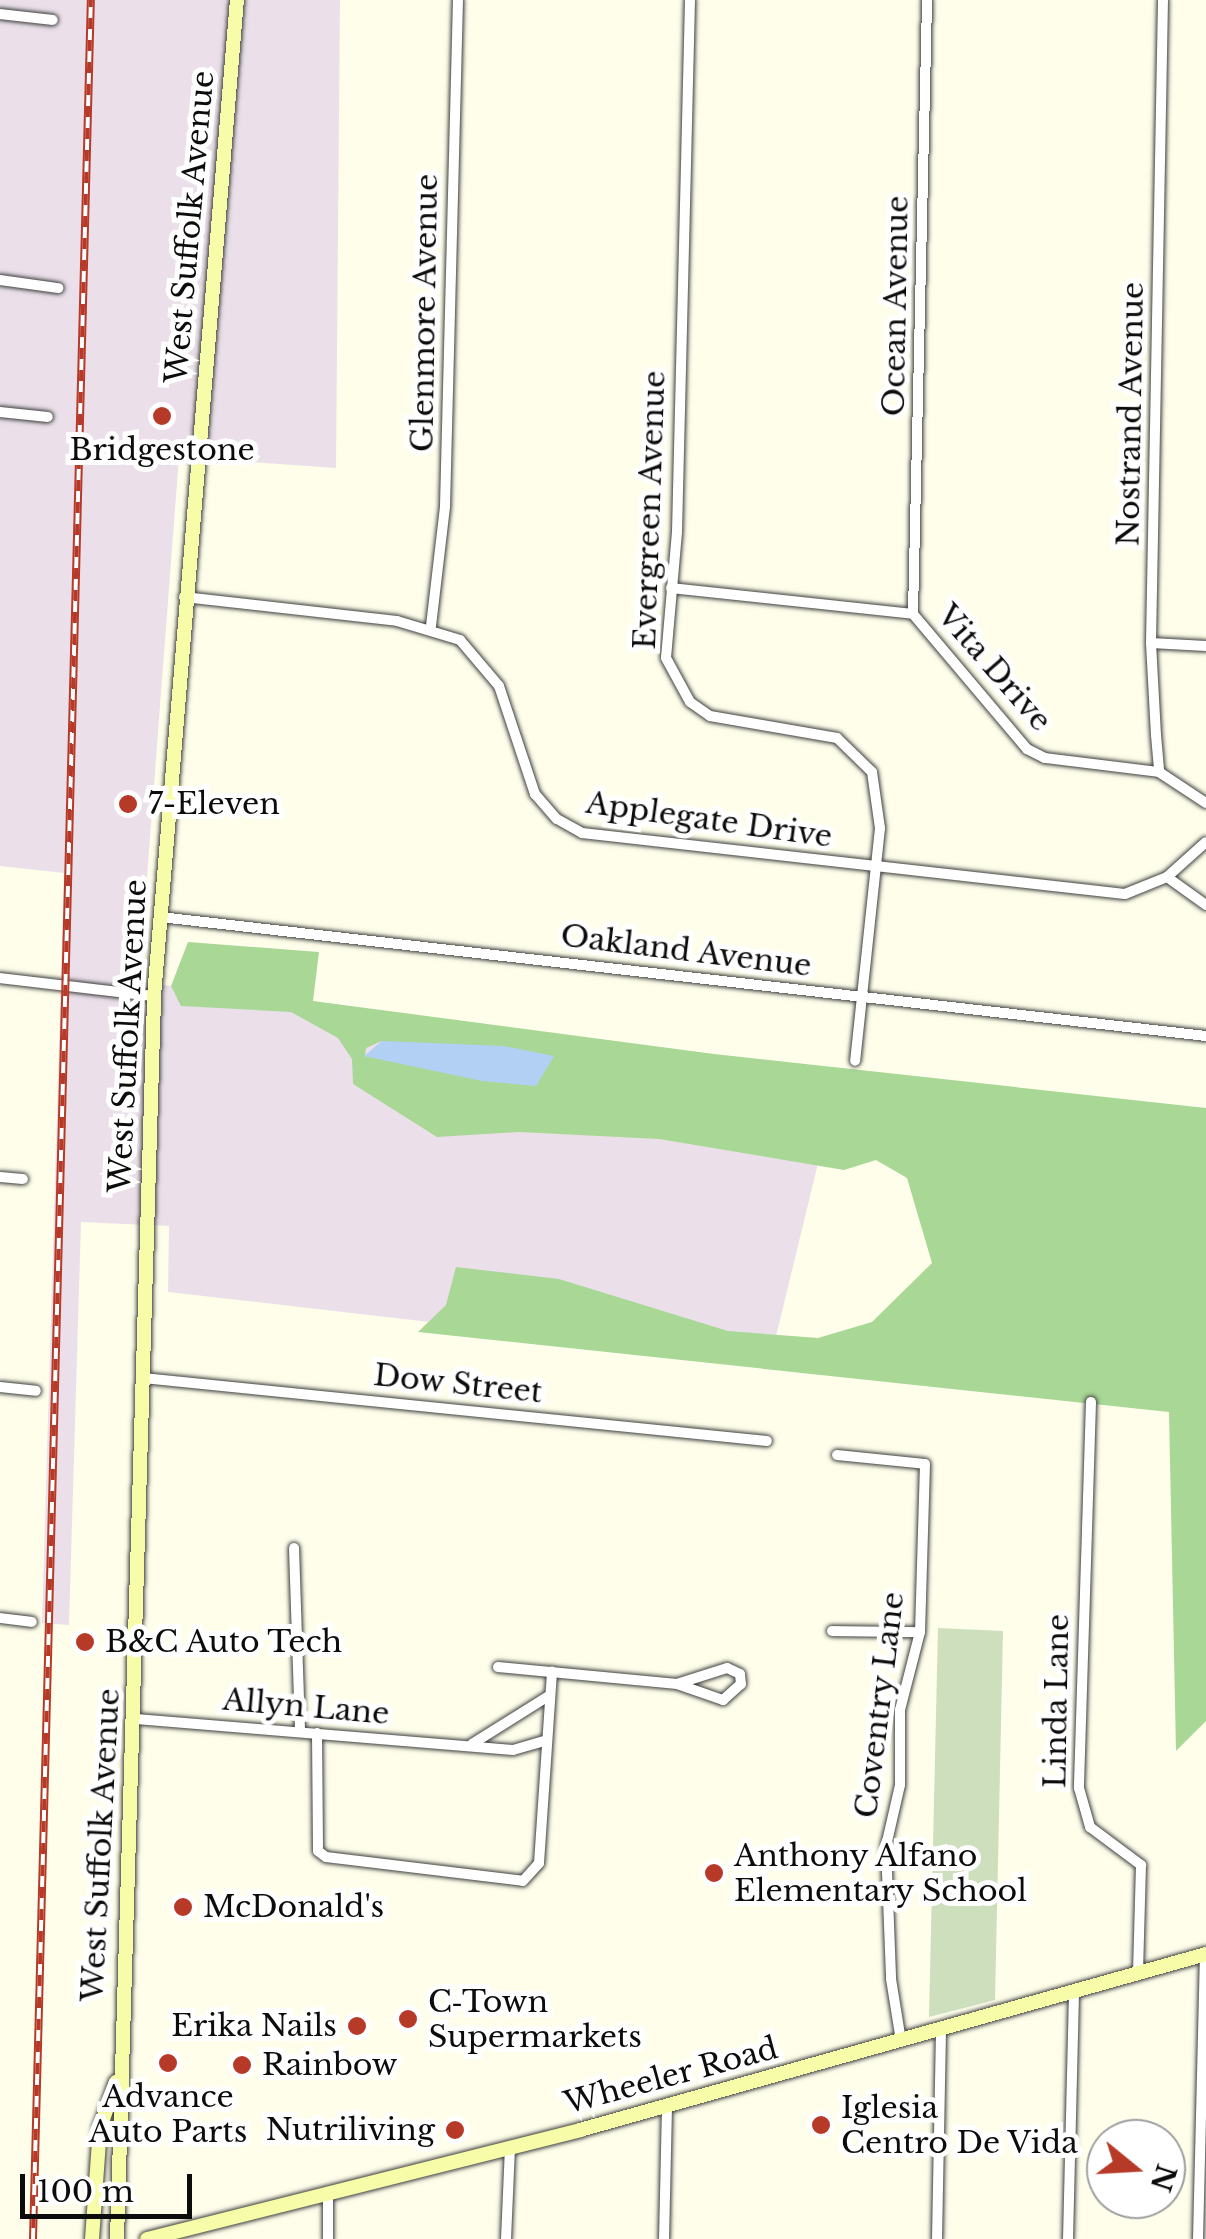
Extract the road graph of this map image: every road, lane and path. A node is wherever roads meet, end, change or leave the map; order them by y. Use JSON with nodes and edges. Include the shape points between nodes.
{"nodes":[{"id":1,"x":237,"y":0,"type":"edge"},
{"id":2,"x":458,"y":0,"type":"edge"},
{"id":3,"x":690,"y":0,"type":"edge"},
{"id":4,"x":927,"y":0,"type":"edge"},
{"id":5,"x":1163,"y":0,"type":"edge"},
{"id":6,"x":0,"y":14,"type":"edge"},
{"id":7,"x":53,"y":20,"type":"dead end"},
{"id":8,"x":0,"y":280,"type":"edge"},
{"id":9,"x":58,"y":288,"type":"dead end"},
{"id":10,"x":0,"y":412,"type":"edge"},
{"id":11,"x":48,"y":417,"type":"dead end"},
{"id":12,"x":671,"y":588,"type":"junction"},
{"id":13,"x":184,"y":597,"type":"junction"},
{"id":14,"x":913,"y":614,"type":"junction"},
{"id":15,"x":431,"y":626,"type":"junction"},
{"id":16,"x":1151,"y":643,"type":"junction"},
{"id":17,"x":1206,"y":646,"type":"edge"},
{"id":18,"x":1159,"y":772,"type":"junction"},
{"id":19,"x":1206,"y":804,"type":"edge"},
{"id":20,"x":1206,"y":842,"type":"edge"},
{"id":21,"x":877,"y":868,"type":"junction"},
{"id":22,"x":1167,"y":877,"type":"junction"},
{"id":23,"x":1206,"y":906,"type":"edge"},
{"id":24,"x":160,"y":917,"type":"junction"},
{"id":25,"x":0,"y":978,"type":"edge"},
{"id":26,"x":154,"y":996,"type":"junction"},
{"id":27,"x":862,"y":997,"type":"junction"},
{"id":28,"x":1206,"y":1036,"type":"edge"},
{"id":29,"x":855,"y":1061,"type":"dead end"},
{"id":30,"x":0,"y":1177,"type":"edge"},
{"id":31,"x":23,"y":1180,"type":"dead end"},
{"id":32,"x":143,"y":1378,"type":"junction"},
{"id":33,"x":0,"y":1387,"type":"edge"},
{"id":34,"x":36,"y":1391,"type":"dead end"},
{"id":35,"x":1092,"y":1402,"type":"dead end"},
{"id":36,"x":766,"y":1442,"type":"dead end"},
{"id":37,"x":837,"y":1455,"type":"dead end"},
{"id":38,"x":294,"y":1548,"type":"dead end"},
{"id":39,"x":0,"y":1618,"type":"edge"},
{"id":40,"x":32,"y":1622,"type":"dead end"},
{"id":41,"x":832,"y":1631,"type":"dead end"},
{"id":42,"x":920,"y":1632,"type":"junction"},
{"id":43,"x":498,"y":1667,"type":"dead end"},
{"id":44,"x":552,"y":1671,"type":"junction"},
{"id":45,"x":677,"y":1684,"type":"junction"},
{"id":46,"x":550,"y":1695,"type":"junction"},
{"id":47,"x":136,"y":1718,"type":"junction"},
{"id":48,"x":300,"y":1731,"type":"junction"},
{"id":49,"x":317,"y":1734,"type":"junction"},
{"id":50,"x":544,"y":1740,"type":"junction"},
{"id":51,"x":472,"y":1744,"type":"junction"},
{"id":52,"x":1205,"y":1954,"type":"edge"},
{"id":53,"x":1138,"y":1972,"type":"junction"},
{"id":54,"x":1074,"y":1991,"type":"junction"},
{"id":55,"x":941,"y":2027,"type":"junction"},
{"id":56,"x":901,"y":2041,"type":"junction"},
{"id":57,"x":118,"y":2076,"type":"junction"},
{"id":58,"x":668,"y":2105,"type":"junction"},
{"id":59,"x":510,"y":2148,"type":"junction"},
{"id":60,"x":328,"y":2195,"type":"junction"},
{"id":61,"x":92,"y":2239,"type":"edge"},
{"id":62,"x":117,"y":2239,"type":"edge"},
{"id":63,"x":147,"y":2239,"type":"edge"},
{"id":64,"x":328,"y":2239,"type":"edge"},
{"id":65,"x":506,"y":2239,"type":"edge"},
{"id":66,"x":664,"y":2239,"type":"edge"},
{"id":67,"x":937,"y":2239,"type":"edge"},
{"id":68,"x":1068,"y":2239,"type":"edge"},
{"id":69,"x":1198,"y":2239,"type":"edge"}],
"edges":[{"from":1,"to":13,"type":"main road","name":"West Suffolk Avenue"},
{"from":2,"to":15,"type":"street","name":"Glenmore Avenue","via":[[446,506]]},
{"from":3,"to":12,"type":"street","name":"Evergreen Avenue"},
{"from":4,"to":14,"type":"street","name":"Ocean Avenue"},
{"from":5,"to":16,"type":"street","name":"Nostrand Avenue"},
{"from":6,"to":7,"type":"street"},
{"from":8,"to":9,"type":"street"},
{"from":10,"to":11,"type":"street"},
{"from":12,"to":14,"type":"street","name":"Vita Drive"},
{"from":12,"to":21,"type":"street","name":"Evergreen Avenue","via":[[665,631],[675,682],[710,716],[814,731],[856,753],[880,794]]},
{"from":13,"to":15,"type":"street","name":"Applegate Drive"},
{"from":13,"to":24,"type":"main road","name":"West Suffolk Avenue"},
{"from":14,"to":18,"type":"street","name":"Vita Drive","via":[[1027,749],[1045,758]]},
{"from":15,"to":21,"type":"street","name":"Applegate Drive","via":[[481,660],[499,686],[535,794],[557,819],[582,833]]},
{"from":16,"to":17,"type":"street"},
{"from":16,"to":18,"type":"street","name":"Nostrand Avenue"},
{"from":18,"to":19,"type":"street"},
{"from":20,"to":22,"type":"street","name":"Applegate Drive"},
{"from":21,"to":22,"type":"street","name":"Applegate Drive","via":[[1110,894]]},
{"from":21,"to":27,"type":"street","name":"Evergreen Avenue"},
{"from":22,"to":23,"type":"street"},
{"from":24,"to":26,"type":"main road","name":"West Suffolk Avenue"},
{"from":24,"to":27,"type":"street","name":"Oakland Avenue"},
{"from":25,"to":26,"type":"street"},
{"from":26,"to":32,"type":"main road","name":"West Suffolk Avenue"},
{"from":27,"to":28,"type":"street","name":"Oakland Avenue"},
{"from":27,"to":29,"type":"street","name":"Evergreen Avenue"},
{"from":30,"to":31,"type":"street"},
{"from":32,"to":36,"type":"street","name":"Dow Street"},
{"from":32,"to":47,"type":"main road","name":"West Suffolk Avenue"},
{"from":33,"to":34,"type":"street"},
{"from":35,"to":53,"type":"street","name":"Linda Lane","via":[[1080,1798],[1090,1828],[1141,1865]]},
{"from":37,"to":42,"type":"street","name":"Coventry Lane","via":[[925,1464]]},
{"from":38,"to":48,"type":"street"},
{"from":39,"to":40,"type":"street"},
{"from":41,"to":42,"type":"street"},
{"from":42,"to":56,"type":"street","name":"Coventry Lane","via":[[900,1710],[900,1786],[886,1846],[890,1964]]},
{"from":43,"to":44,"type":"street"},
{"from":44,"to":45,"type":"street"},
{"from":44,"to":46,"type":"street"},
{"from":45,"to":45,"type":"street","via":[[723,1700],[741,1684],[740,1674],[727,1668]]},
{"from":46,"to":50,"type":"street"},
{"from":46,"to":51,"type":"street"},
{"from":47,"to":48,"type":"street","name":"Allyn Lane"},
{"from":47,"to":57,"type":"main road","name":"West Suffolk Avenue"},
{"from":48,"to":49,"type":"street","name":"Allyn Lane"},
{"from":49,"to":50,"type":"street","via":[[318,1851],[326,1858],[523,1881],[534,1877],[539,1863]]},
{"from":49,"to":51,"type":"street","name":"Allyn Lane"},
{"from":50,"to":51,"type":"street","name":"Allyn Lane","via":[[513,1750]]},
{"from":52,"to":53,"type":"main road","name":"Wheeler Road"},
{"from":52,"to":69,"type":"street"},
{"from":53,"to":54,"type":"main road","name":"Wheeler Road"},
{"from":54,"to":55,"type":"main road","name":"Wheeler Road"},
{"from":54,"to":68,"type":"street"},
{"from":55,"to":56,"type":"main road","name":"Wheeler Road"},
{"from":55,"to":67,"type":"street"},
{"from":56,"to":58,"type":"main road","name":"Wheeler Road"},
{"from":57,"to":61,"type":"main road","name":"West Suffolk Avenue","via":[[100,2128]]},
{"from":57,"to":62,"type":"main road","name":"West Suffolk Avenue"},
{"from":58,"to":59,"type":"main road","name":"Wheeler Road"},
{"from":58,"to":66,"type":"street"},
{"from":59,"to":60,"type":"main road","name":"Wheeler Road"},
{"from":59,"to":65,"type":"street"},
{"from":60,"to":63,"type":"main road","name":"Wheeler Road"},
{"from":60,"to":64,"type":"street"}]}
